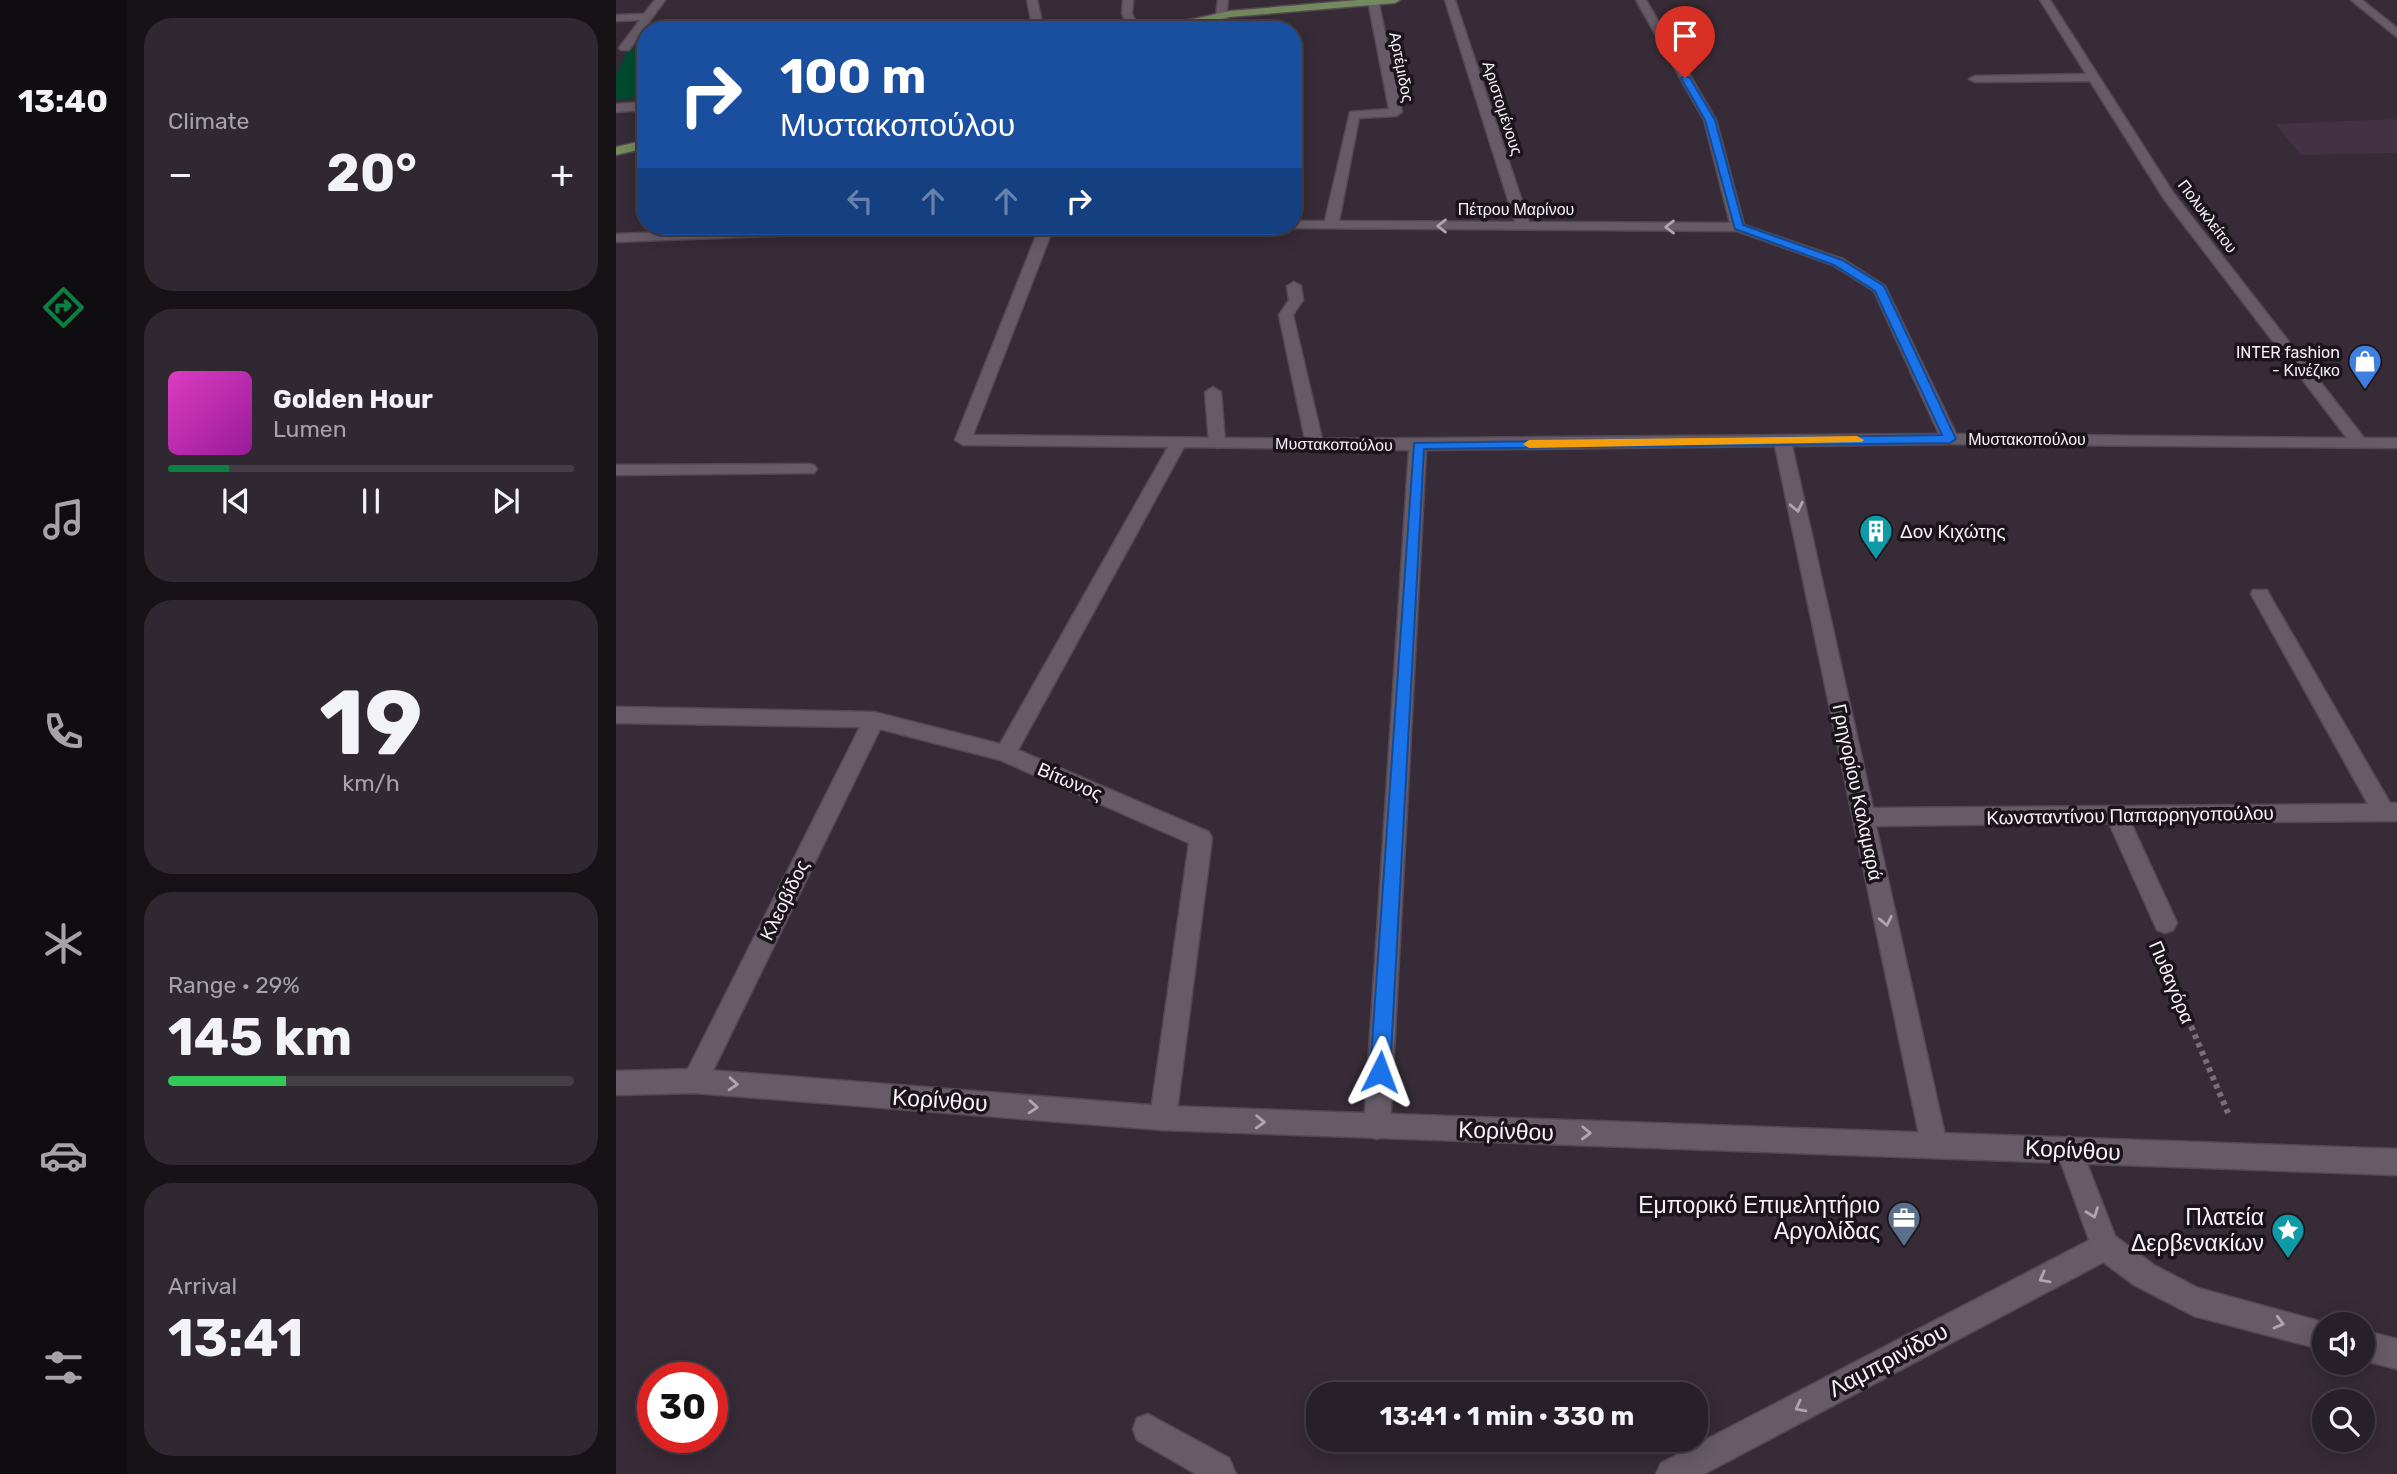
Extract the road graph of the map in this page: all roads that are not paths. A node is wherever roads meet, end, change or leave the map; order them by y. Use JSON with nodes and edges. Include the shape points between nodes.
{"nodes":[{"id":1,"x":660,"y":0,"type":"edge"},
{"id":2,"x":1032,"y":0,"type":"edge"},
{"id":3,"x":1128,"y":0,"type":"edge"},
{"id":4,"x":1223,"y":0,"type":"edge"},
{"id":5,"x":1395,"y":0,"type":"edge"},
{"id":6,"x":1450,"y":0,"type":"edge"},
{"id":7,"x":1641,"y":0,"type":"edge"},
{"id":8,"x":2045,"y":0,"type":"edge"},
{"id":9,"x":2356,"y":0,"type":"edge"},
{"id":10,"x":1373,"y":1,"type":"edge"},
{"id":11,"x":1221,"y":16,"type":"junction"},
{"id":12,"x":616,"y":18,"type":"edge"},
{"id":13,"x":647,"y":18,"type":"junction"},
{"id":14,"x":645,"y":21,"type":"edge"},
{"id":15,"x":1037,"y":21,"type":"edge"},
{"id":16,"x":1130,"y":21,"type":"edge"},
{"id":17,"x":1195,"y":21,"type":"edge"},
{"id":18,"x":1222,"y":21,"type":"edge"},
{"id":19,"x":637,"y":32,"type":"edge"},
{"id":20,"x":2397,"y":34,"type":"edge"},
{"id":21,"x":637,"y":47,"type":"edge"},
{"id":22,"x":625,"y":48,"type":"junction"},
{"id":23,"x":616,"y":61,"type":"edge"},
{"id":24,"x":2094,"y":77,"type":"junction"},
{"id":25,"x":1975,"y":79,"type":"dead end"},
{"id":26,"x":637,"y":107,"type":"edge"},
{"id":27,"x":616,"y":108,"type":"edge"},
{"id":28,"x":637,"y":146,"type":"edge"},
{"id":29,"x":616,"y":151,"type":"edge"},
{"id":30,"x":1302,"y":225,"type":"edge"},
{"id":31,"x":1331,"y":225,"type":"junction"},
{"id":32,"x":1524,"y":227,"type":"junction"},
{"id":33,"x":1738,"y":227,"type":"junction"},
{"id":34,"x":692,"y":235,"type":"edge"},
{"id":35,"x":1043,"y":235,"type":"edge"},
{"id":36,"x":616,"y":238,"type":"edge"},
{"id":37,"x":1294,"y":286,"type":"dead end"},
{"id":38,"x":1213,"y":392,"type":"dead end"},
{"id":39,"x":1950,"y":439,"type":"junction"},
{"id":40,"x":1782,"y":440,"type":"junction"},
{"id":41,"x":2359,"y":442,"type":"junction"},
{"id":42,"x":1217,"y":443,"type":"junction"},
{"id":43,"x":2397,"y":443,"type":"edge"},
{"id":44,"x":1178,"y":444,"type":"junction"},
{"id":45,"x":1315,"y":444,"type":"junction"},
{"id":46,"x":1418,"y":446,"type":"junction"},
{"id":47,"x":808,"y":469,"type":"dead end"},
{"id":48,"x":616,"y":470,"type":"edge"},
{"id":49,"x":2260,"y":594,"type":"dead end"},
{"id":50,"x":616,"y":715,"type":"edge"},
{"id":51,"x":874,"y":720,"type":"junction"},
{"id":52,"x":1005,"y":753,"type":"junction"},
{"id":53,"x":2391,"y":812,"type":"edge"},
{"id":54,"x":2116,"y":815,"type":"junction"},
{"id":55,"x":1864,"y":817,"type":"junction"},
{"id":56,"x":2165,"y":923,"type":"road end"},
{"id":57,"x":695,"y":1081,"type":"junction"},
{"id":58,"x":616,"y":1083,"type":"edge"},
{"id":59,"x":1163,"y":1118,"type":"junction"},
{"id":60,"x":1377,"y":1127,"type":"junction"},
{"id":61,"x":1934,"y":1144,"type":"junction"},
{"id":62,"x":2069,"y":1149,"type":"junction"},
{"id":63,"x":2397,"y":1162,"type":"edge"},
{"id":64,"x":2105,"y":1246,"type":"junction"},
{"id":65,"x":2312,"y":1332,"type":"edge"},
{"id":66,"x":2375,"y":1348,"type":"edge"},
{"id":67,"x":2397,"y":1354,"type":"edge"},
{"id":68,"x":1148,"y":1429,"type":"dead end"},
{"id":69,"x":1220,"y":1474,"type":"edge"},
{"id":70,"x":1672,"y":1474,"type":"edge"}],
"edges":[{"from":1,"to":13,"type":"street"},
{"from":2,"to":15,"type":"street"},
{"from":3,"to":16,"type":"street"},
{"from":4,"to":11,"type":"street"},
{"from":5,"to":10,"type":"main road"},
{"from":6,"to":32,"type":"street","name":"Αριστομένους"},
{"from":7,"to":33,"type":"street","via":[[1710,120]]},
{"from":8,"to":24,"type":"street","name":"Πολυκλείτου"},
{"from":9,"to":20,"type":"street"},
{"from":10,"to":11,"type":"main road"},
{"from":10,"to":31,"type":"street","name":"Αρτέμιδος","via":[[1396,112],[1354,115]]},
{"from":11,"to":17,"type":"main road"},
{"from":11,"to":18,"type":"street"},
{"from":12,"to":13,"type":"street"},
{"from":13,"to":14,"type":"street"},
{"from":19,"to":22,"type":"street"},
{"from":21,"to":22,"type":"street"},
{"from":22,"to":23,"type":"street"},
{"from":24,"to":25,"type":"street"},
{"from":24,"to":41,"type":"street","name":"Πολυκλείτου","via":[[2169,196]]},
{"from":26,"to":27,"type":"street"},
{"from":28,"to":29,"type":"main road"},
{"from":30,"to":31,"type":"street","name":"Πέτρου Μαρίνου"},
{"from":32,"to":31,"type":"street","name":"Πέτρου Μαρίνου","one_way":true},
{"from":33,"to":32,"type":"street","name":"Πέτρου Μαρίνου","one_way":true},
{"from":33,"to":39,"type":"street","name":"Πέτρου Μαρίνου","via":[[1838,262],[1880,289]]},
{"from":34,"to":36,"type":"street"},
{"from":35,"to":44,"type":"street","name":"Μυστακοπούλου","via":[[963,440]]},
{"from":37,"to":45,"type":"street","via":[[1296,300],[1286,316]]},
{"from":38,"to":42,"type":"street"},
{"from":39,"to":40,"type":"street","name":"Μυστακοπούλου"},
{"from":39,"to":41,"type":"street","name":"Μυστακοπούλου"},
{"from":40,"to":46,"type":"street","name":"Μυστακοπούλου"},
{"from":40,"to":55,"type":"street","name":"Γρηγορίου Καλαμαρά","one_way":true},
{"from":41,"to":43,"type":"street","name":"Μυστακοπούλου"},
{"from":42,"to":44,"type":"street","name":"Μυστακοπούλου"},
{"from":42,"to":45,"type":"street","name":"Μυστακοπούλου"},
{"from":44,"to":52,"type":"street"},
{"from":45,"to":46,"type":"street","name":"Μυστακοπούλου"},
{"from":46,"to":60,"type":"street"},
{"from":47,"to":48,"type":"street"},
{"from":49,"to":53,"type":"street"},
{"from":50,"to":51,"type":"street"},
{"from":51,"to":52,"type":"street"},
{"from":51,"to":57,"type":"street","name":"Κλεοβίδος"},
{"from":52,"to":59,"type":"street","name":"Βίτωνος","via":[[1201,838]]},
{"from":53,"to":54,"type":"street","name":"Κωνσταντίνου Παπαρρηγοπούλου"},
{"from":54,"to":55,"type":"street","name":"Κωνσταντίνου Παπαρρηγοπούλου"},
{"from":54,"to":56,"type":"street","name":"Πυθαγόρα"},
{"from":55,"to":61,"type":"street","name":"Γρηγορίου Καλαμαρά","one_way":true},
{"from":57,"to":58,"type":"street","name":"Κορίνθου"},
{"from":57,"to":59,"type":"street","name":"Κορίνθου","one_way":true},
{"from":59,"to":60,"type":"street","name":"Κορίνθου","one_way":true},
{"from":60,"to":61,"type":"street","name":"Κορίνθου","one_way":true},
{"from":61,"to":62,"type":"street","name":"Κορίνθου"},
{"from":62,"to":63,"type":"street","name":"Κορίνθου"},
{"from":62,"to":64,"type":"street","one_way":true},
{"from":64,"to":65,"type":"street","one_way":true,"via":[[2144,1275],[2194,1301]]},
{"from":64,"to":70,"type":"street","name":"Λαμπρινίδου","one_way":true},
{"from":66,"to":67,"type":"street"},
{"from":68,"to":69,"type":"street"}]}
